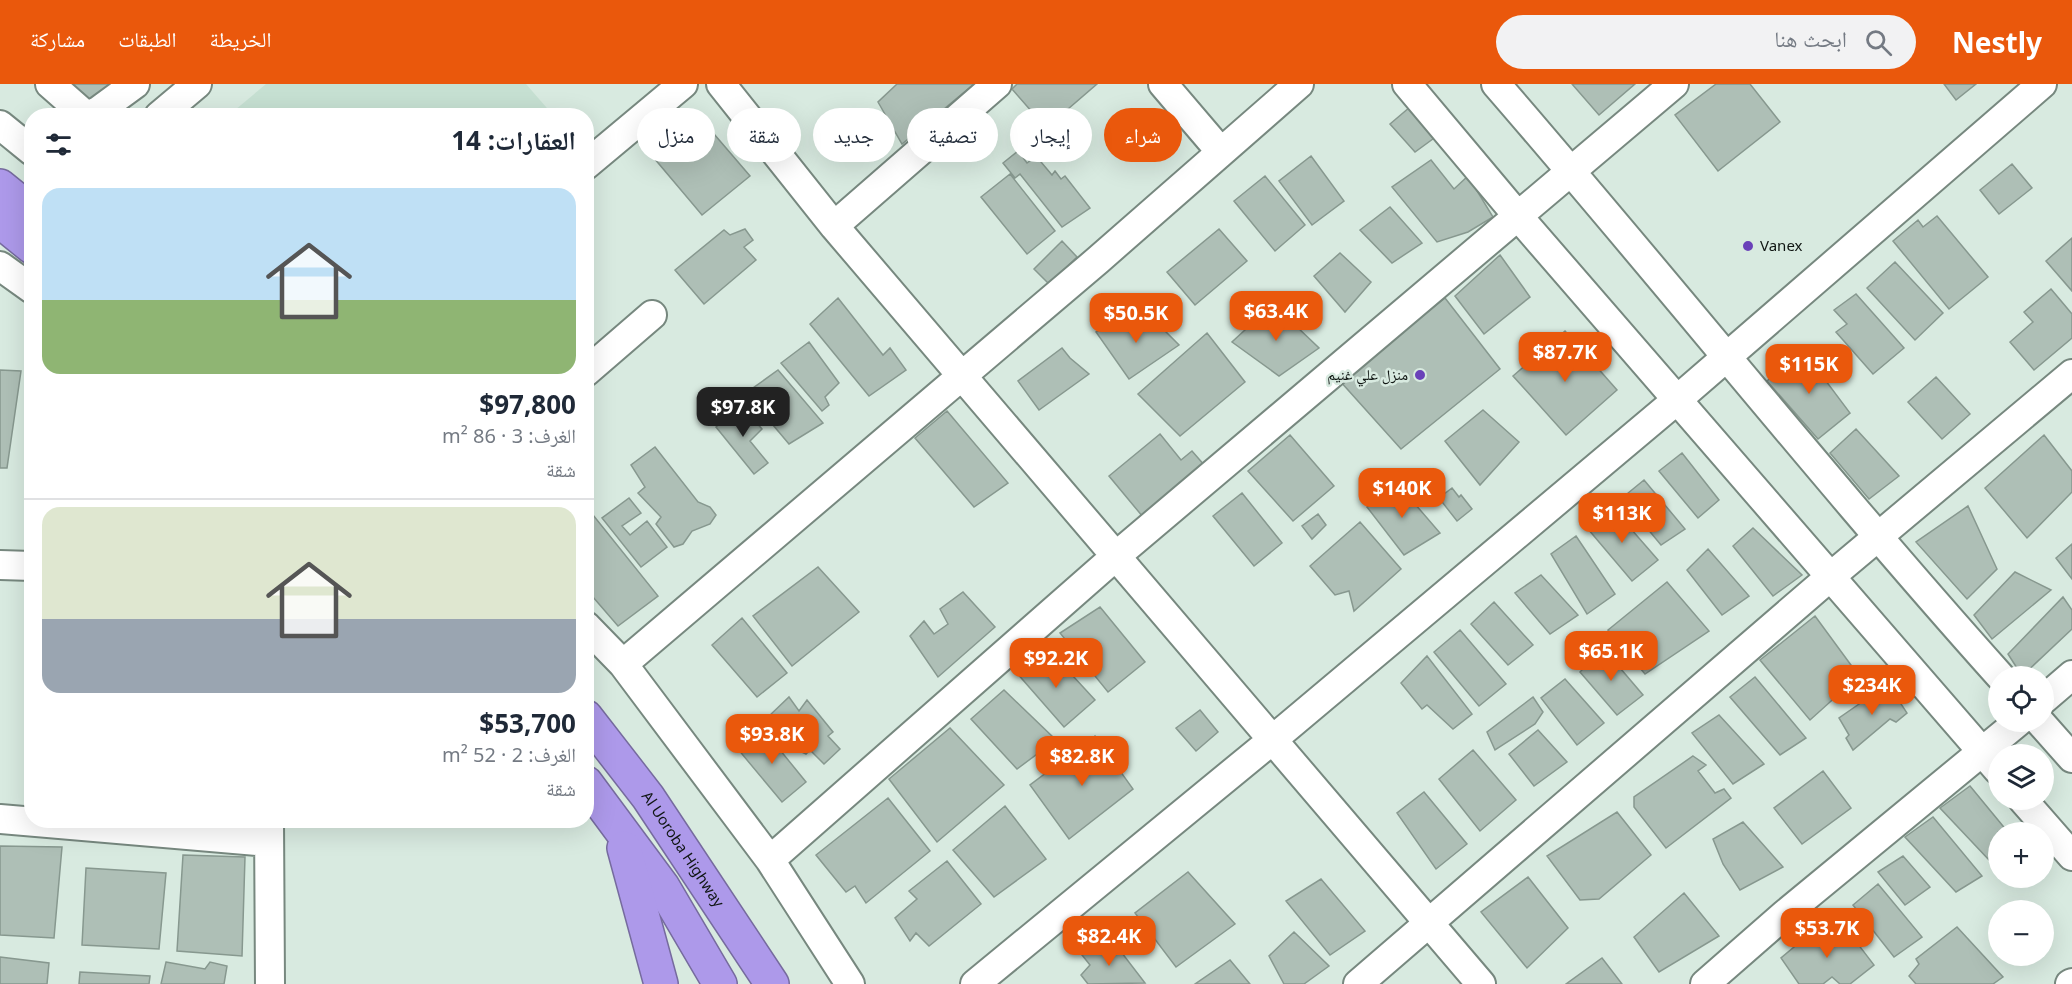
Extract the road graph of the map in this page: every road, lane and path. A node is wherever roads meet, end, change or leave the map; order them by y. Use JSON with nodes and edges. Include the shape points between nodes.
{"nodes":[{"id":1,"x":50,"y":84,"type":"edge"},
{"id":2,"x":135,"y":84,"type":"edge"},
{"id":3,"x":197,"y":84,"type":"edge"},
{"id":4,"x":683,"y":84,"type":"edge"},
{"id":5,"x":721,"y":84,"type":"edge"},
{"id":6,"x":997,"y":84,"type":"edge"},
{"id":7,"x":1163,"y":84,"type":"edge"},
{"id":8,"x":1299,"y":84,"type":"edge"},
{"id":9,"x":1407,"y":84,"type":"edge"},
{"id":10,"x":1496,"y":84,"type":"edge"},
{"id":11,"x":1674,"y":84,"type":"edge"},
{"id":12,"x":2042,"y":84,"type":"edge"},
{"id":13,"x":77,"y":108,"type":"edge"},
{"id":14,"x":102,"y":108,"type":"edge"},
{"id":15,"x":168,"y":108,"type":"edge"},
{"id":16,"x":0,"y":125,"type":"edge"},
{"id":17,"x":24,"y":144,"type":"edge"},
{"id":18,"x":1221,"y":152,"type":"junction"},
{"id":19,"x":594,"y":158,"type":"edge"},
{"id":20,"x":1570,"y":170,"type":"junction"},
{"id":21,"x":14,"y":202,"type":"edge"},
{"id":22,"x":1517,"y":215,"type":"junction"},
{"id":23,"x":834,"y":226,"type":"junction"},
{"id":24,"x":24,"y":227,"type":"edge"},
{"id":25,"x":0,"y":266,"type":"edge"},
{"id":26,"x":24,"y":283,"type":"edge"},
{"id":27,"x":652,"y":315,"type":"dead end"},
{"id":28,"x":1726,"y":357,"type":"junction"},
{"id":29,"x":594,"y":365,"type":"edge"},
{"id":30,"x":962,"y":374,"type":"junction"},
{"id":31,"x":2072,"y":374,"type":"edge"},
{"id":32,"x":1678,"y":399,"type":"junction"},
{"id":33,"x":1877,"y":538,"type":"junction"},
{"id":34,"x":1116,"y":556,"type":"junction"},
{"id":35,"x":0,"y":565,"type":"edge"},
{"id":36,"x":24,"y":566,"type":"edge"},
{"id":37,"x":1830,"y":577,"type":"junction"},
{"id":38,"x":594,"y":634,"type":"edge"},
{"id":39,"x":623,"y":664,"type":"junction"},
{"id":40,"x":1991,"y":666,"type":"edge"},
{"id":41,"x":2072,"y":675,"type":"edge"},
{"id":42,"x":2054,"y":690,"type":"edge"},
{"id":43,"x":594,"y":727,"type":"edge"},
{"id":44,"x":2049,"y":732,"type":"edge"},
{"id":45,"x":1271,"y":741,"type":"junction"},
{"id":46,"x":2072,"y":758,"type":"edge"},
{"id":47,"x":1988,"y":759,"type":"edge"},
{"id":48,"x":1988,"y":762,"type":"edge"},
{"id":49,"x":594,"y":794,"type":"edge"},
{"id":50,"x":2032,"y":810,"type":"edge"},
{"id":51,"x":0,"y":819,"type":"edge"},
{"id":52,"x":24,"y":820,"type":"edge"},
{"id":53,"x":616,"y":824,"type":"junction"},
{"id":54,"x":202,"y":828,"type":"edge"},
{"id":55,"x":269,"y":831,"type":"edge"},
{"id":56,"x":2072,"y":856,"type":"edge"},
{"id":57,"x":770,"y":860,"type":"junction"},
{"id":58,"x":1430,"y":922,"type":"junction"},
{"id":59,"x":270,"y":984,"type":"edge"},
{"id":60,"x":661,"y":984,"type":"edge"},
{"id":61,"x":720,"y":984,"type":"edge"},
{"id":62,"x":772,"y":984,"type":"edge"},
{"id":63,"x":850,"y":984,"type":"edge"},
{"id":64,"x":975,"y":984,"type":"edge"},
{"id":65,"x":1358,"y":984,"type":"edge"},
{"id":66,"x":1481,"y":984,"type":"edge"},
{"id":67,"x":1705,"y":984,"type":"edge"}],
"edges":[{"from":1,"to":13,"type":"street"},
{"from":2,"to":14,"type":"street"},
{"from":3,"to":15,"type":"street"},
{"from":4,"to":19,"type":"street"},
{"from":5,"to":23,"type":"street"},
{"from":6,"to":23,"type":"street"},
{"from":7,"to":18,"type":"street"},
{"from":8,"to":18,"type":"street"},
{"from":9,"to":22,"type":"street"},
{"from":10,"to":20,"type":"street"},
{"from":11,"to":20,"type":"street"},
{"from":12,"to":28,"type":"street"},
{"from":16,"to":17,"type":"street"},
{"from":18,"to":30,"type":"street"},
{"from":20,"to":22,"type":"street"},
{"from":20,"to":28,"type":"street"},
{"from":21,"to":24,"type":"highway"},
{"from":22,"to":32,"type":"street"},
{"from":22,"to":34,"type":"street"},
{"from":23,"to":30,"type":"street"},
{"from":25,"to":26,"type":"street"},
{"from":27,"to":29,"type":"street"},
{"from":28,"to":32,"type":"street"},
{"from":28,"to":33,"type":"street"},
{"from":30,"to":34,"type":"street"},
{"from":30,"to":39,"type":"street"},
{"from":31,"to":33,"type":"street"},
{"from":32,"to":37,"type":"street"},
{"from":32,"to":45,"type":"street"},
{"from":33,"to":37,"type":"street"},
{"from":33,"to":40,"type":"street"},
{"from":34,"to":45,"type":"street"},
{"from":34,"to":57,"type":"street"},
{"from":35,"to":36,"type":"street"},
{"from":37,"to":47,"type":"street"},
{"from":37,"to":58,"type":"street"},
{"from":38,"to":39,"type":"street"},
{"from":39,"to":57,"type":"street"},
{"from":41,"to":42,"type":"street"},
{"from":43,"to":62,"type":"highway","name":"Al Uoroba Highway","via":[[648,797]]},
{"from":44,"to":46,"type":"street"},
{"from":45,"to":58,"type":"street"},
{"from":45,"to":64,"type":"street"},
{"from":48,"to":67,"type":"street","via":[[1785,914]]},
{"from":49,"to":53,"type":"highway"},
{"from":50,"to":56,"type":"street"},
{"from":51,"to":52,"type":"street"},
{"from":53,"to":60,"type":"highway"},
{"from":53,"to":61,"type":"highway","via":[[669,896]]},
{"from":54,"to":55,"type":"street"},
{"from":55,"to":59,"type":"street"},
{"from":57,"to":63,"type":"street"},
{"from":58,"to":65,"type":"street"},
{"from":58,"to":66,"type":"street"}]}
